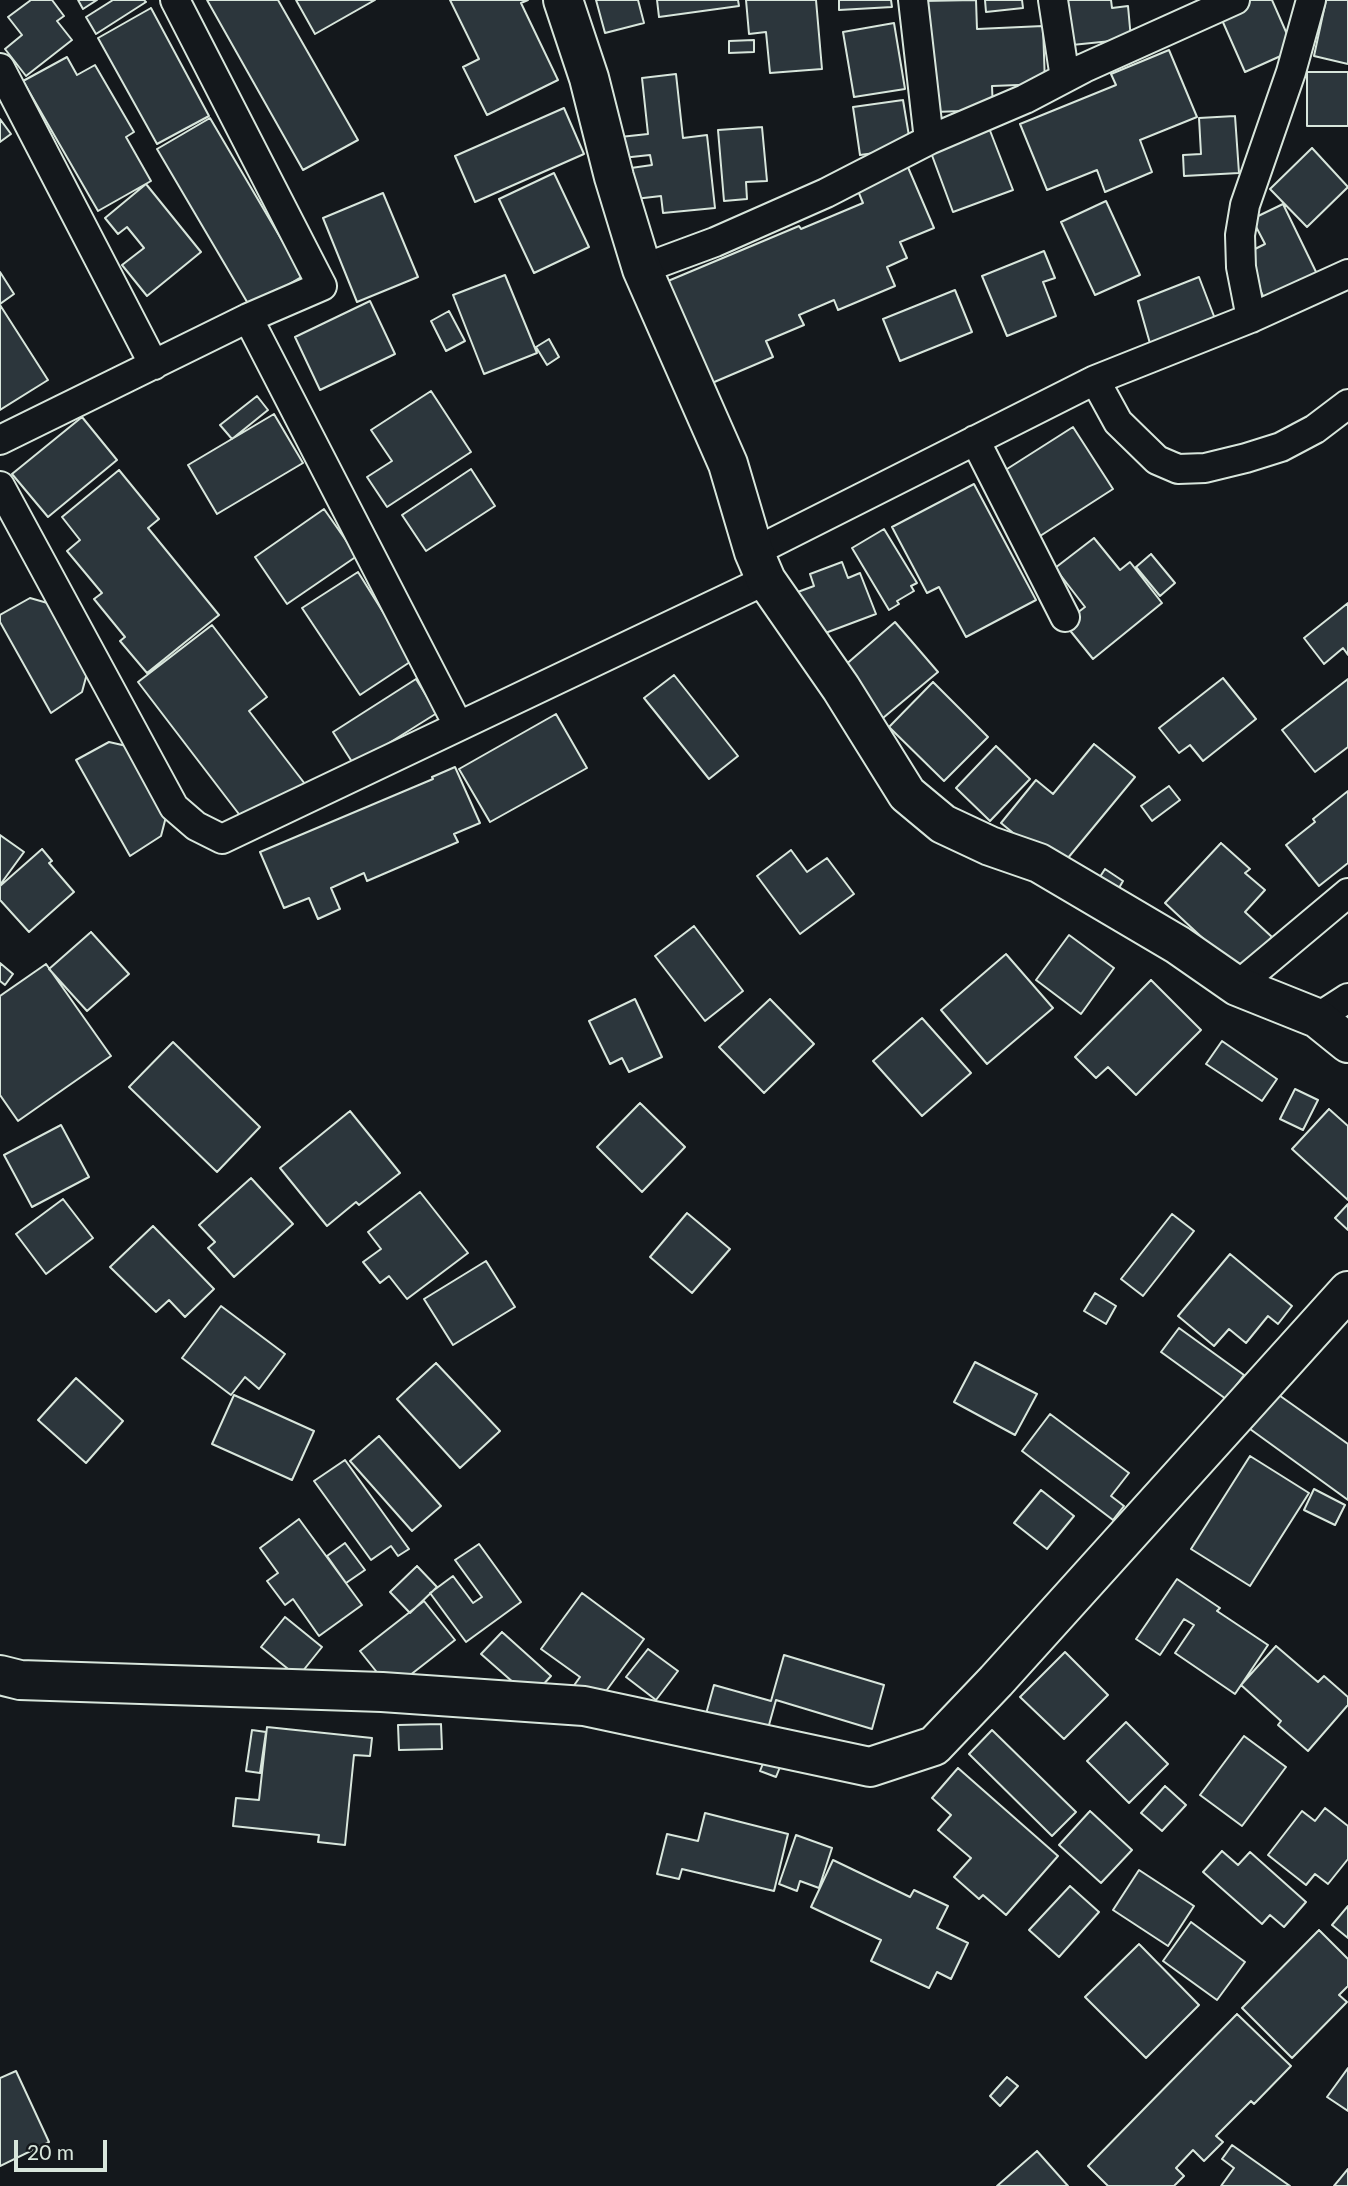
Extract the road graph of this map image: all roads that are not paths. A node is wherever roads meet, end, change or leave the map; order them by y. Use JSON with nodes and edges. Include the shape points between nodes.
{"nodes":[{"id":1,"x":175,"y":0,"type":"edge"},
{"id":2,"x":563,"y":0,"type":"edge"},
{"id":3,"x":913,"y":0,"type":"edge"},
{"id":4,"x":1053,"y":0,"type":"edge"},
{"id":5,"x":1235,"y":0,"type":"edge"},
{"id":6,"x":1311,"y":0,"type":"edge"},
{"id":7,"x":0,"y":68,"type":"edge"},
{"id":8,"x":1065,"y":78,"type":"junction"},
{"id":9,"x":929,"y":140,"type":"junction"},
{"id":10,"x":642,"y":269,"type":"junction"},
{"id":11,"x":1348,"y":274,"type":"edge"},
{"id":12,"x":248,"y":318,"type":"junction"},
{"id":13,"x":1251,"y":318,"type":"junction"},
{"id":14,"x":154,"y":365,"type":"junction"},
{"id":15,"x":1095,"y":380,"type":"junction"},
{"id":16,"x":1348,"y":404,"type":"edge"},
{"id":17,"x":0,"y":440,"type":"edge"},
{"id":18,"x":975,"y":440,"type":"junction"},
{"id":19,"x":0,"y":486,"type":"edge"},
{"id":20,"x":760,"y":566,"type":"junction"},
{"id":21,"x":1065,"y":617,"type":"dead end"},
{"id":22,"x":458,"y":725,"type":"junction"},
{"id":23,"x":1348,"y":893,"type":"edge"},
{"id":24,"x":1237,"y":986,"type":"junction"},
{"id":25,"x":1332,"y":1008,"type":"edge"},
{"id":26,"x":1348,"y":1043,"type":"edge"},
{"id":27,"x":1348,"y":1291,"type":"edge"},
{"id":28,"x":0,"y":1675,"type":"edge"}],
"edges":[{"from":1,"to":12,"type":"street","via":[[322,286]]},
{"from":2,"to":10,"type":"street"},
{"from":3,"to":9,"type":"street"},
{"from":4,"to":8,"type":"street"},
{"from":5,"to":8,"type":"street"},
{"from":6,"to":13,"type":"street","via":[[1244,205],[1241,267]]},
{"from":7,"to":14,"type":"street"},
{"from":8,"to":9,"type":"street"},
{"from":9,"to":10,"type":"street","via":[[826,193]]},
{"from":10,"to":20,"type":"street","via":[[728,464]]},
{"from":11,"to":13,"type":"street"},
{"from":12,"to":14,"type":"street"},
{"from":12,"to":22,"type":"street"},
{"from":13,"to":15,"type":"street"},
{"from":14,"to":17,"type":"street"},
{"from":15,"to":16,"type":"street","via":[[1118,422],[1157,460],[1178,469],[1205,468],[1282,447]]},
{"from":15,"to":18,"type":"street"},
{"from":18,"to":20,"type":"street"},
{"from":18,"to":21,"type":"street"},
{"from":19,"to":22,"type":"street","via":[[174,807],[196,826],[222,839]]},
{"from":20,"to":22,"type":"street"},
{"from":20,"to":24,"type":"street","via":[[907,794],[943,824],[1039,863],[1178,944]]},
{"from":23,"to":24,"type":"street"},
{"from":24,"to":25,"type":"street"},
{"from":25,"to":26,"type":"street"},
{"from":27,"to":28,"type":"street","via":[[934,1746],[870,1767],[584,1706],[382,1692],[20,1680]]}]}
